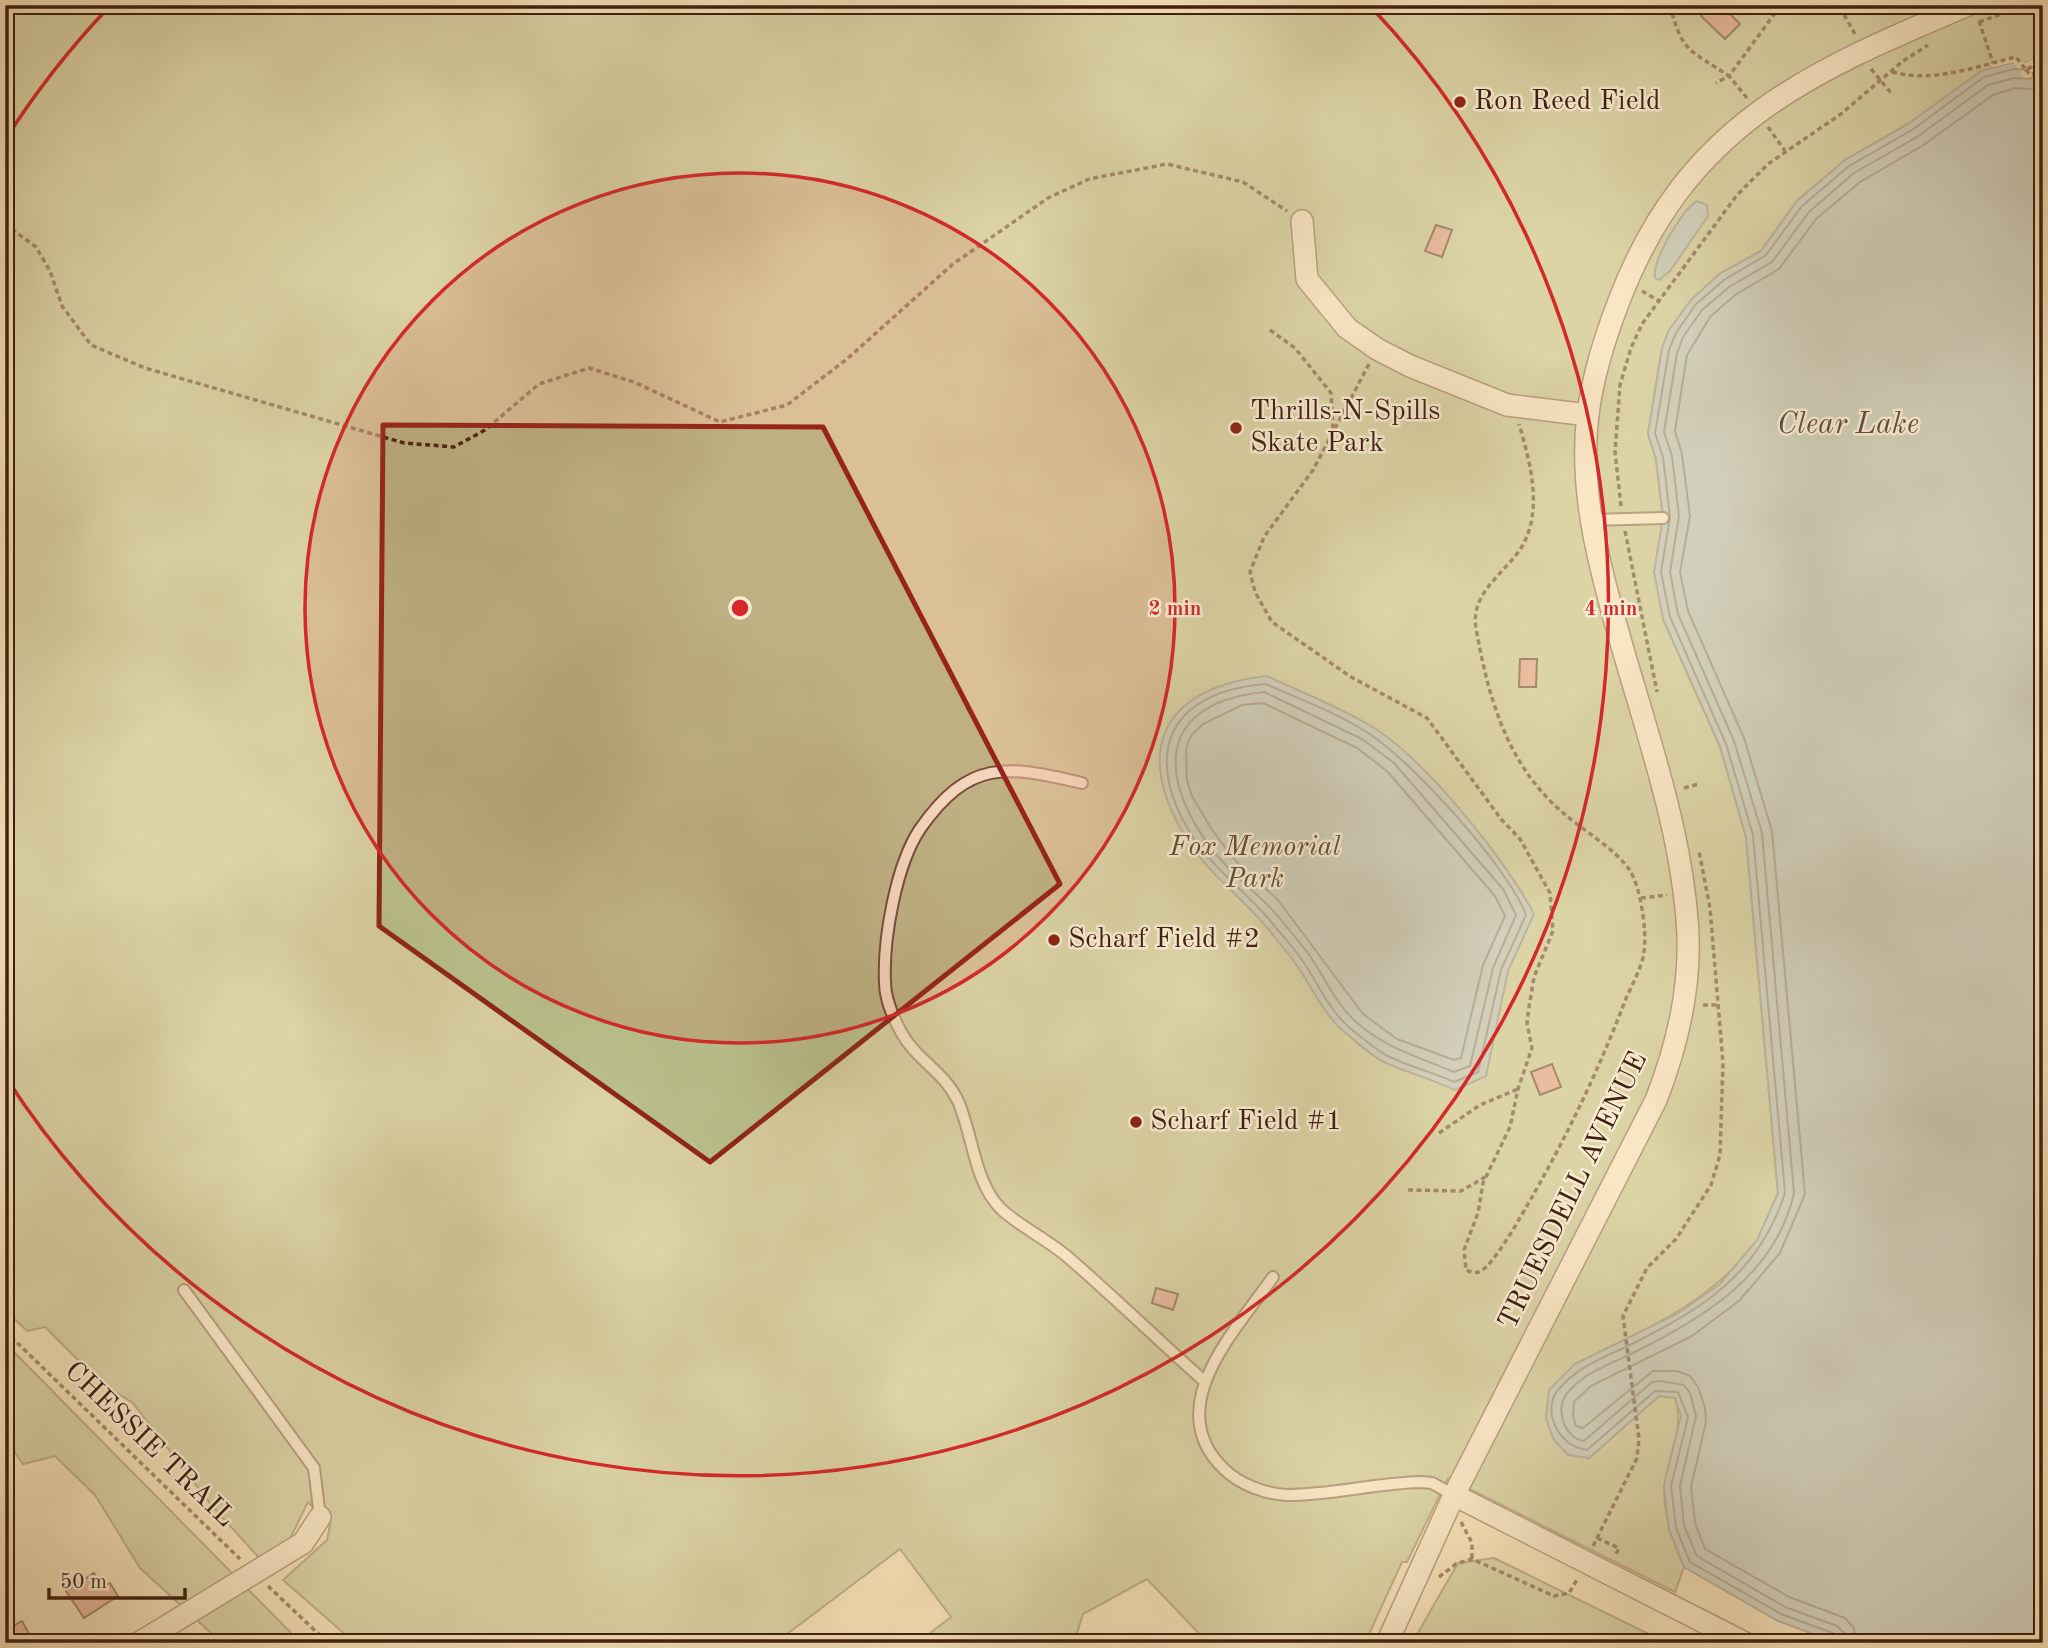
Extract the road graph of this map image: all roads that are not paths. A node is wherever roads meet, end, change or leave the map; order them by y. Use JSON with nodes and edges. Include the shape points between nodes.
{"nodes":[{"id":1,"x":1972,"y":18,"type":"edge"},
{"id":2,"x":1302,"y":221,"type":"road end"},
{"id":3,"x":1588,"y":415,"type":"junction"},
{"id":4,"x":1663,"y":518,"type":"dead end"},
{"id":5,"x":1590,"y":520,"type":"junction"},
{"id":6,"x":1082,"y":783,"type":"dead end"},
{"id":7,"x":1273,"y":1278,"type":"dead end"},
{"id":8,"x":184,"y":1290,"type":"dead end"},
{"id":9,"x":1203,"y":1380,"type":"junction"},
{"id":10,"x":1454,"y":1495,"type":"junction"},
{"id":11,"x":320,"y":1517,"type":"joint"},
{"id":12,"x":144,"y":1642,"type":"edge"},
{"id":13,"x":1387,"y":1643,"type":"edge"},
{"id":14,"x":1745,"y":1643,"type":"edge"}],
"edges":[{"from":1,"to":3,"type":"street","name":"TRUESDELL AVENUE","via":[[1862,50],[1789,90],[1757,111],[1691,174],[1661,216],[1626,282],[1607,333]]},
{"from":2,"to":3,"type":"street","via":[[1307,279],[1347,328],[1377,349],[1507,405]]},
{"from":3,"to":5,"type":"street","name":"TRUESDELL AVENUE"},
{"from":4,"to":5,"type":"lane"},
{"from":5,"to":10,"type":"street","name":"TRUESDELL AVENUE","via":[[1672,830],[1688,938],[1685,990],[1671,1061],[1656,1100]]},
{"from":6,"to":9,"type":"lane","via":[[1008,769],[982,774],[937,806],[912,841],[894,895],[885,982],[888,1003],[902,1034],[952,1090],[968,1124],[987,1189],[1002,1209],[1070,1259]]},
{"from":7,"to":9,"type":"lane"},
{"from":8,"to":11,"type":"lane","via":[[314,1468]]},
{"from":9,"to":10,"type":"lane","via":[[1197,1409],[1214,1459],[1258,1490],[1285,1495],[1420,1482]]},
{"from":10,"to":13,"type":"street","name":"TRUESDELL AVENUE"},
{"from":10,"to":14,"type":"street"},
{"from":11,"to":12,"type":"street","via":[[303,1543]]}]}
